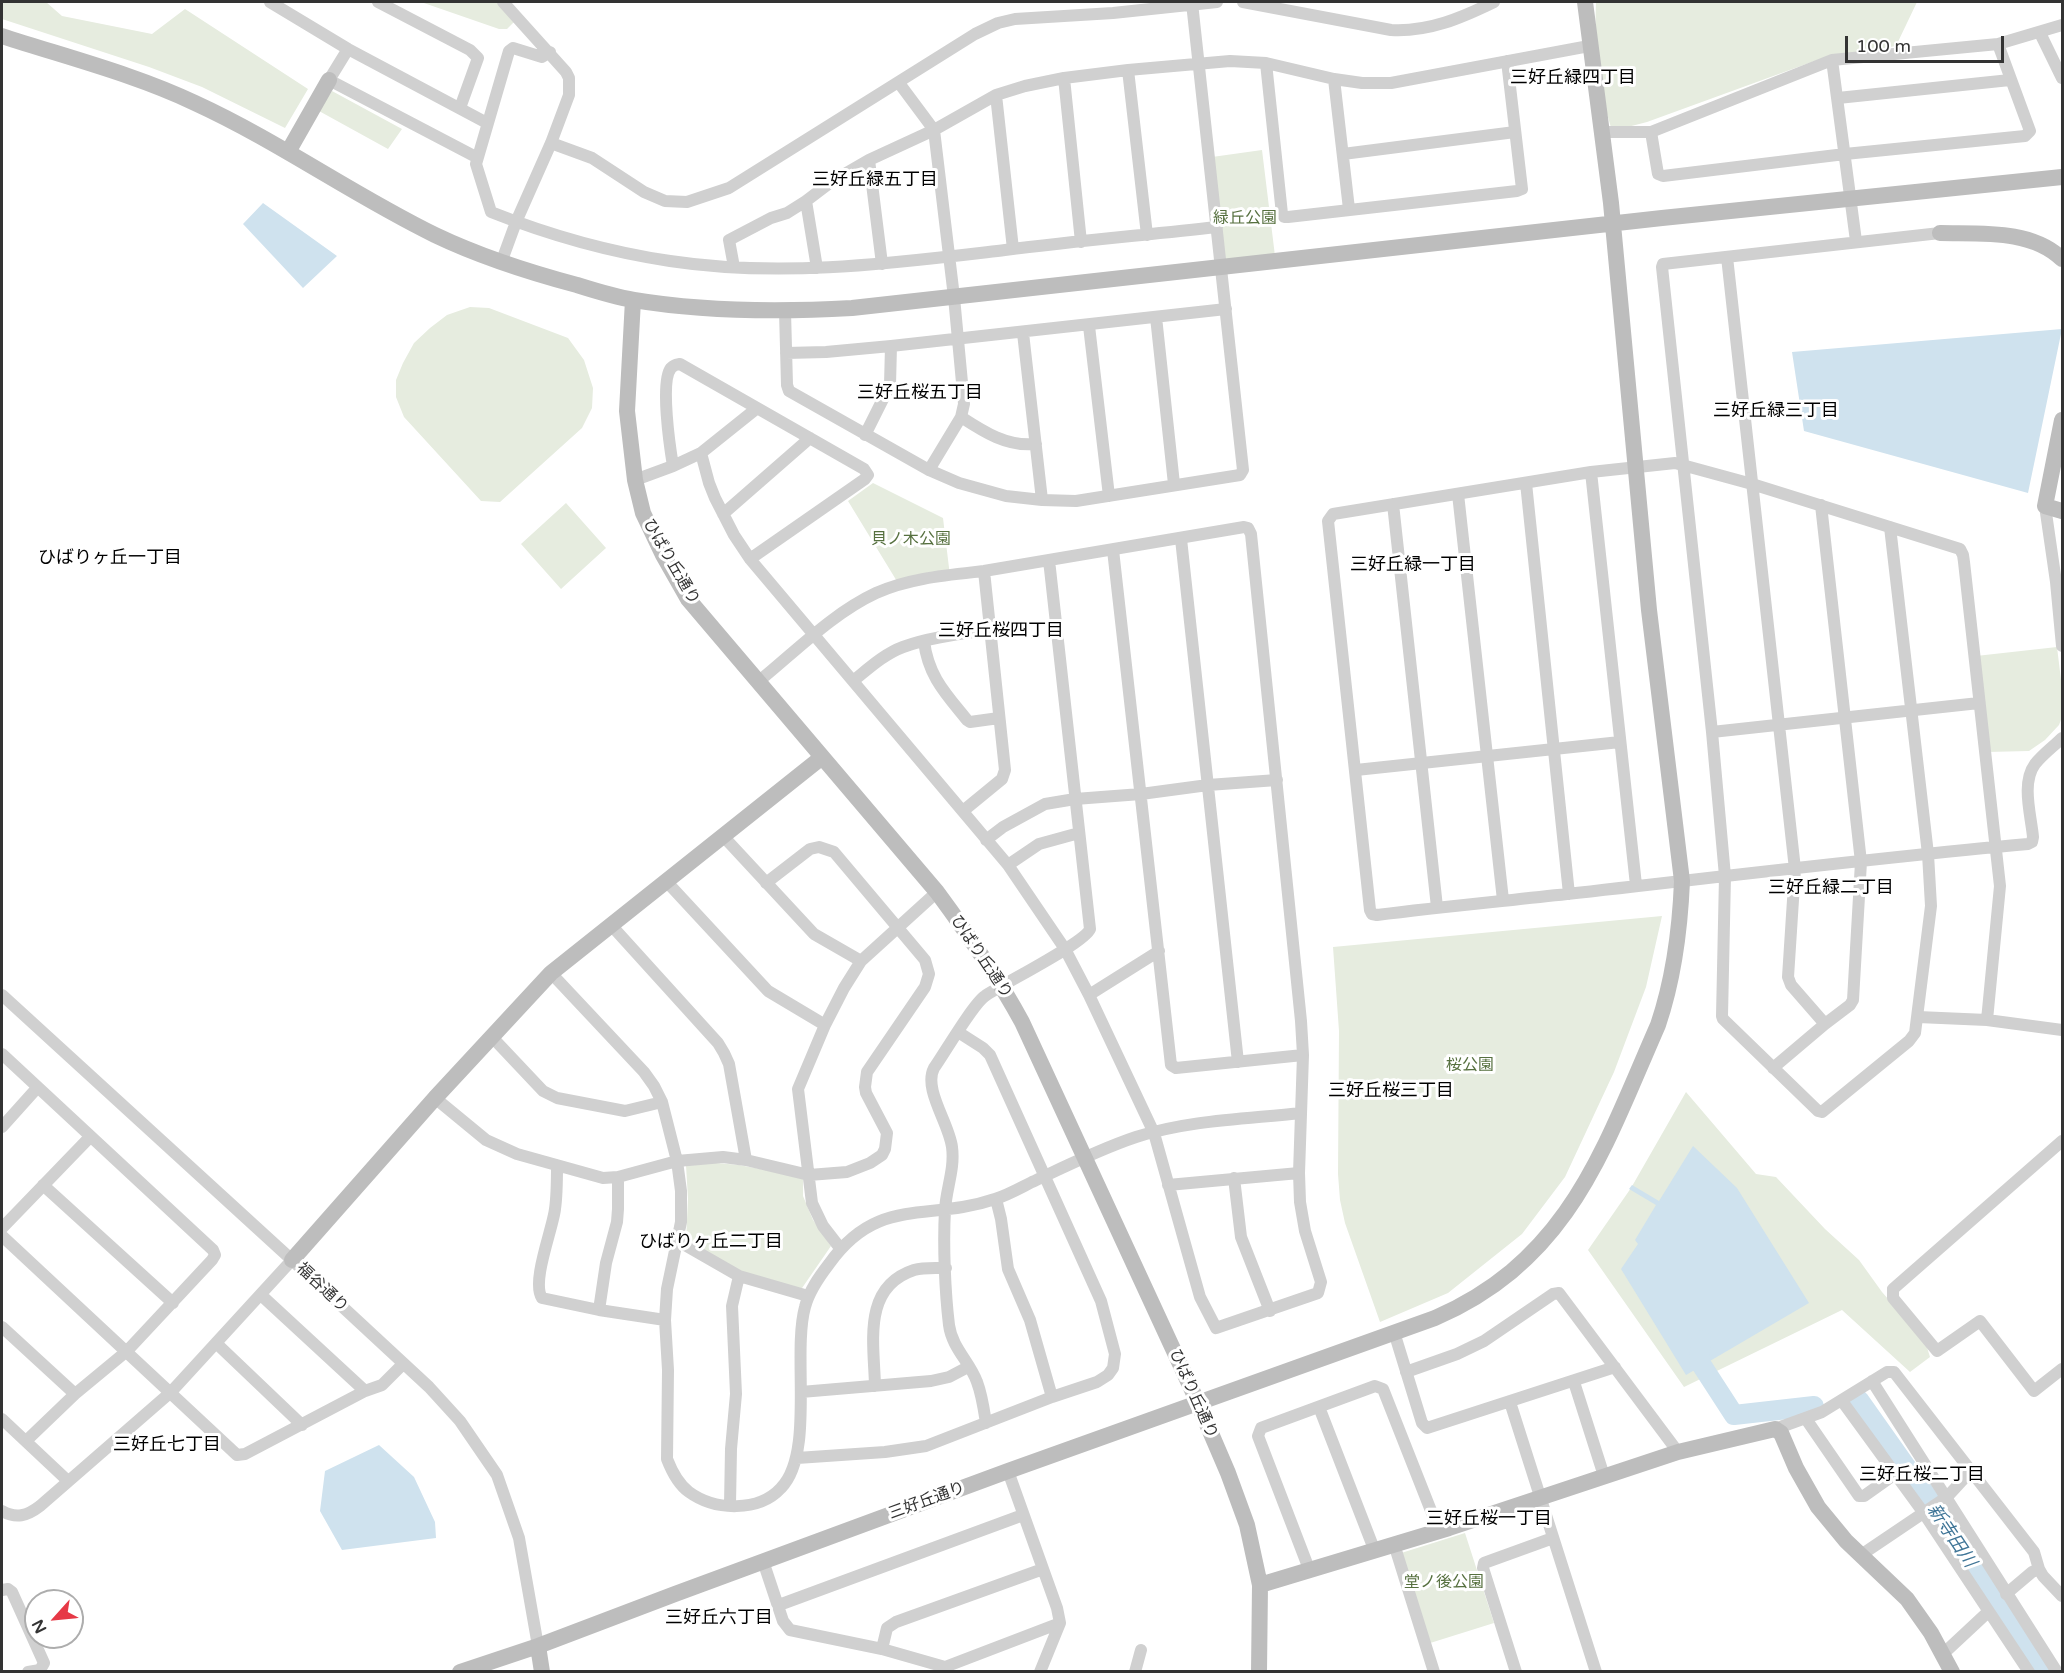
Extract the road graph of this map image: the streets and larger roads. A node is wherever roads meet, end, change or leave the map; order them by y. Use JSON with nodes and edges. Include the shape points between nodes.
{"nodes":[{"id":1,"x":270,"y":2,"type":"edge"},
{"id":2,"x":378,"y":2,"type":"edge"},
{"id":3,"x":502,"y":2,"type":"edge"},
{"id":4,"x":1217,"y":2,"type":"edge"},
{"id":5,"x":1243,"y":2,"type":"edge"},
{"id":6,"x":1494,"y":2,"type":"edge"},
{"id":7,"x":1584,"y":2,"type":"edge"},
{"id":8,"x":1192,"y":3,"type":"junction"},
{"id":9,"x":2062,"y":26,"type":"edge"},
{"id":10,"x":2040,"y":33,"type":"junction"},
{"id":11,"x":2,"y":36,"type":"edge"},
{"id":12,"x":1998,"y":45,"type":"junction"},
{"id":13,"x":1589,"y":46,"type":"junction"},
{"id":14,"x":348,"y":49,"type":"junction"},
{"id":15,"x":550,"y":52,"type":"junction"},
{"id":16,"x":1832,"y":60,"type":"junction"},
{"id":17,"x":1507,"y":61,"type":"junction"},
{"id":18,"x":1266,"y":63,"type":"junction"},
{"id":19,"x":1199,"y":64,"type":"junction"},
{"id":20,"x":1128,"y":70,"type":"junction"},
{"id":21,"x":1064,"y":78,"type":"junction"},
{"id":22,"x":2062,"y":78,"type":"edge"},
{"id":23,"x":1334,"y":79,"type":"junction"},
{"id":24,"x":329,"y":80,"type":"junction"},
{"id":25,"x":2010,"y":80,"type":"junction"},
{"id":26,"x":899,"y":83,"type":"junction"},
{"id":27,"x":996,"y":95,"type":"junction"},
{"id":28,"x":1838,"y":98,"type":"junction"},
{"id":29,"x":460,"y":108,"type":"junction"},
{"id":30,"x":487,"y":123,"type":"junction"},
{"id":31,"x":934,"y":130,"type":"junction"},
{"id":32,"x":1515,"y":132,"type":"junction"},
{"id":33,"x":1602,"y":132,"type":"junction"},
{"id":34,"x":1651,"y":132,"type":"junction"},
{"id":35,"x":551,"y":143,"type":"junction"},
{"id":36,"x":288,"y":152,"type":"junction"},
{"id":37,"x":1343,"y":154,"type":"junction"},
{"id":38,"x":1845,"y":154,"type":"junction"},
{"id":39,"x":476,"y":157,"type":"junction"},
{"id":40,"x":869,"y":160,"type":"junction"},
{"id":41,"x":2062,"y":177,"type":"edge"},
{"id":42,"x":1850,"y":199,"type":"junction"},
{"id":43,"x":806,"y":201,"type":"junction"},
{"id":44,"x":1349,"y":209,"type":"junction"},
{"id":45,"x":516,"y":222,"type":"junction"},
{"id":46,"x":1613,"y":224,"type":"junction"},
{"id":47,"x":1217,"y":227,"type":"junction"},
{"id":48,"x":1940,"y":233,"type":"joint"},
{"id":49,"x":1147,"y":235,"type":"junction"},
{"id":50,"x":1856,"y":241,"type":"junction"},
{"id":51,"x":1081,"y":242,"type":"junction"},
{"id":52,"x":1013,"y":249,"type":"junction"},
{"id":53,"x":948,"y":256,"type":"junction"},
{"id":54,"x":1727,"y":257,"type":"junction"},
{"id":55,"x":2062,"y":259,"type":"edge"},
{"id":56,"x":501,"y":262,"type":"junction"},
{"id":57,"x":882,"y":264,"type":"junction"},
{"id":58,"x":734,"y":267,"type":"junction"},
{"id":59,"x":817,"y":268,"type":"junction"},
{"id":60,"x":1222,"y":268,"type":"junction"},
{"id":61,"x":954,"y":297,"type":"junction"},
{"id":62,"x":633,"y":300,"type":"junction"},
{"id":63,"x":1226,"y":309,"type":"junction"},
{"id":64,"x":785,"y":311,"type":"junction"},
{"id":65,"x":1156,"y":317,"type":"junction"},
{"id":66,"x":1089,"y":326,"type":"junction"},
{"id":67,"x":1023,"y":333,"type":"junction"},
{"id":68,"x":958,"y":339,"type":"junction"},
{"id":69,"x":891,"y":346,"type":"junction"},
{"id":70,"x":786,"y":353,"type":"junction"},
{"id":71,"x":756,"y":409,"type":"junction"},
{"id":72,"x":961,"y":417,"type":"junction"},
{"id":73,"x":2062,"y":420,"type":"edge"},
{"id":74,"x":865,"y":435,"type":"junction"},
{"id":75,"x":810,"y":438,"type":"junction"},
{"id":76,"x":1036,"y":444,"type":"junction"},
{"id":77,"x":701,"y":453,"type":"junction"},
{"id":78,"x":1684,"y":465,"type":"junction"},
{"id":79,"x":673,"y":466,"type":"junction"},
{"id":80,"x":1637,"y":468,"type":"junction"},
{"id":81,"x":929,"y":470,"type":"junction"},
{"id":82,"x":1591,"y":472,"type":"junction"},
{"id":83,"x":635,"y":480,"type":"junction"},
{"id":84,"x":1526,"y":483,"type":"junction"},
{"id":85,"x":1174,"y":484,"type":"junction"},
{"id":86,"x":1752,"y":484,"type":"junction"},
{"id":87,"x":1458,"y":494,"type":"junction"},
{"id":88,"x":1108,"y":496,"type":"junction"},
{"id":89,"x":1042,"y":500,"type":"junction"},
{"id":90,"x":1393,"y":504,"type":"junction"},
{"id":91,"x":1821,"y":505,"type":"junction"},
{"id":92,"x":2045,"y":506,"type":"junction"},
{"id":93,"x":2062,"y":511,"type":"edge"},
{"id":94,"x":723,"y":514,"type":"junction"},
{"id":95,"x":1890,"y":527,"type":"junction"},
{"id":96,"x":1181,"y":538,"type":"junction"},
{"id":97,"x":1113,"y":549,"type":"junction"},
{"id":98,"x":750,"y":559,"type":"junction"},
{"id":99,"x":1049,"y":560,"type":"junction"},
{"id":100,"x":984,"y":571,"type":"junction"},
{"id":101,"x":2059,"y":583,"type":"edge"},
{"id":102,"x":989,"y":630,"type":"junction"},
{"id":103,"x":814,"y":635,"type":"junction"},
{"id":104,"x":924,"y":641,"type":"junction"},
{"id":105,"x":2062,"y":646,"type":"edge"},
{"id":106,"x":759,"y":681,"type":"junction"},
{"id":107,"x":853,"y":681,"type":"junction"},
{"id":108,"x":1979,"y":703,"type":"junction"},
{"id":109,"x":1911,"y":710,"type":"junction"},
{"id":110,"x":1845,"y":717,"type":"junction"},
{"id":111,"x":999,"y":718,"type":"junction"},
{"id":112,"x":1778,"y":725,"type":"junction"},
{"id":113,"x":1712,"y":732,"type":"junction"},
{"id":114,"x":2062,"y":738,"type":"edge"},
{"id":115,"x":1620,"y":742,"type":"junction"},
{"id":116,"x":1554,"y":748,"type":"junction"},
{"id":117,"x":1487,"y":756,"type":"junction"},
{"id":118,"x":821,"y":758,"type":"junction"},
{"id":119,"x":1421,"y":764,"type":"junction"},
{"id":120,"x":1356,"y":770,"type":"junction"},
{"id":121,"x":1276,"y":780,"type":"junction"},
{"id":122,"x":1208,"y":785,"type":"junction"},
{"id":123,"x":1141,"y":794,"type":"junction"},
{"id":124,"x":1075,"y":799,"type":"junction"},
{"id":125,"x":963,"y":811,"type":"junction"},
{"id":126,"x":1079,"y":833,"type":"junction"},
{"id":127,"x":723,"y":836,"type":"junction"},
{"id":128,"x":986,"y":840,"type":"junction"},
{"id":129,"x":1996,"y":847,"type":"junction"},
{"id":130,"x":1928,"y":854,"type":"junction"},
{"id":131,"x":1861,"y":862,"type":"junction"},
{"id":132,"x":1008,"y":866,"type":"junction"},
{"id":133,"x":1795,"y":869,"type":"junction"},
{"id":134,"x":1725,"y":876,"type":"junction"},
{"id":135,"x":666,"y":881,"type":"junction"},
{"id":136,"x":1682,"y":881,"type":"junction"},
{"id":137,"x":766,"y":883,"type":"junction"},
{"id":138,"x":1636,"y":885,"type":"junction"},
{"id":139,"x":936,"y":892,"type":"junction"},
{"id":140,"x":1569,"y":894,"type":"junction"},
{"id":141,"x":1503,"y":900,"type":"junction"},
{"id":142,"x":1437,"y":907,"type":"junction"},
{"id":143,"x":611,"y":926,"type":"junction"},
{"id":144,"x":898,"y":926,"type":"junction"},
{"id":145,"x":1065,"y":949,"type":"junction"},
{"id":146,"x":1159,"y":951,"type":"junction"},
{"id":147,"x":861,"y":962,"type":"junction"},
{"id":148,"x":551,"y":973,"type":"junction"},
{"id":149,"x":1002,"y":986,"type":"junction"},
{"id":150,"x":2,"y":995,"type":"edge"},
{"id":151,"x":1089,"y":995,"type":"junction"},
{"id":152,"x":1918,"y":1017,"type":"junction"},
{"id":153,"x":1987,"y":1020,"type":"junction"},
{"id":154,"x":825,"y":1024,"type":"junction"},
{"id":155,"x":1825,"y":1024,"type":"junction"},
{"id":156,"x":2062,"y":1030,"type":"edge"},
{"id":157,"x":958,"y":1032,"type":"junction"},
{"id":158,"x":492,"y":1038,"type":"junction"},
{"id":159,"x":2,"y":1054,"type":"edge"},
{"id":160,"x":1303,"y":1055,"type":"junction"},
{"id":161,"x":1238,"y":1062,"type":"junction"},
{"id":162,"x":1773,"y":1068,"type":"junction"},
{"id":163,"x":36,"y":1088,"type":"junction"},
{"id":164,"x":435,"y":1098,"type":"junction"},
{"id":165,"x":662,"y":1102,"type":"junction"},
{"id":166,"x":1301,"y":1113,"type":"junction"},
{"id":167,"x":2,"y":1127,"type":"edge"},
{"id":168,"x":1154,"y":1133,"type":"junction"},
{"id":169,"x":90,"y":1137,"type":"junction"},
{"id":170,"x":2062,"y":1141,"type":"edge"},
{"id":171,"x":1086,"y":1158,"type":"junction"},
{"id":172,"x":746,"y":1160,"type":"junction"},
{"id":173,"x":677,"y":1161,"type":"junction"},
{"id":174,"x":557,"y":1166,"type":"junction"},
{"id":175,"x":1299,"y":1173,"type":"junction"},
{"id":176,"x":809,"y":1175,"type":"junction"},
{"id":177,"x":1045,"y":1176,"type":"junction"},
{"id":178,"x":618,"y":1177,"type":"junction"},
{"id":179,"x":1234,"y":1178,"type":"junction"},
{"id":180,"x":43,"y":1185,"type":"junction"},
{"id":181,"x":1168,"y":1185,"type":"junction"},
{"id":182,"x":996,"y":1199,"type":"junction"},
{"id":183,"x":945,"y":1209,"type":"junction"},
{"id":184,"x":2,"y":1228,"type":"edge"},
{"id":185,"x":2,"y":1236,"type":"edge"},
{"id":186,"x":678,"y":1241,"type":"junction"},
{"id":187,"x":840,"y":1248,"type":"junction"},
{"id":188,"x":292,"y":1260,"type":"junction"},
{"id":189,"x":946,"y":1268,"type":"junction"},
{"id":190,"x":739,"y":1276,"type":"junction"},
{"id":191,"x":261,"y":1294,"type":"junction"},
{"id":192,"x":808,"y":1296,"type":"junction"},
{"id":193,"x":173,"y":1303,"type":"junction"},
{"id":194,"x":599,"y":1310,"type":"junction"},
{"id":195,"x":1270,"y":1311,"type":"junction"},
{"id":196,"x":665,"y":1320,"type":"junction"},
{"id":197,"x":2,"y":1327,"type":"edge"},
{"id":198,"x":1394,"y":1332,"type":"junction"},
{"id":199,"x":216,"y":1343,"type":"junction"},
{"id":200,"x":127,"y":1351,"type":"junction"},
{"id":201,"x":403,"y":1364,"type":"junction"},
{"id":202,"x":968,"y":1367,"type":"junction"},
{"id":203,"x":1615,"y":1367,"type":"junction"},
{"id":204,"x":2062,"y":1369,"type":"edge"},
{"id":205,"x":1406,"y":1372,"type":"junction"},
{"id":206,"x":1872,"y":1381,"type":"junction"},
{"id":207,"x":1574,"y":1382,"type":"junction"},
{"id":208,"x":874,"y":1386,"type":"junction"},
{"id":209,"x":365,"y":1391,"type":"junction"},
{"id":210,"x":171,"y":1392,"type":"junction"},
{"id":211,"x":801,"y":1392,"type":"junction"},
{"id":212,"x":75,"y":1394,"type":"junction"},
{"id":213,"x":1052,"y":1397,"type":"junction"},
{"id":214,"x":1842,"y":1401,"type":"junction"},
{"id":215,"x":1510,"y":1402,"type":"junction"},
{"id":216,"x":1198,"y":1403,"type":"junction"},
{"id":217,"x":1319,"y":1407,"type":"junction"},
{"id":218,"x":2,"y":1419,"type":"edge"},
{"id":219,"x":1806,"y":1419,"type":"junction"},
{"id":220,"x":986,"y":1423,"type":"junction"},
{"id":221,"x":302,"y":1425,"type":"junction"},
{"id":222,"x":1776,"y":1429,"type":"junction"},
{"id":223,"x":26,"y":1441,"type":"junction"},
{"id":224,"x":1678,"y":1452,"type":"junction"},
{"id":225,"x":797,"y":1458,"type":"junction"},
{"id":226,"x":1008,"y":1471,"type":"junction"},
{"id":227,"x":1970,"y":1472,"type":"junction"},
{"id":228,"x":1894,"y":1474,"type":"junction"},
{"id":229,"x":1604,"y":1476,"type":"junction"},
{"id":230,"x":68,"y":1481,"type":"junction"},
{"id":231,"x":1541,"y":1497,"type":"junction"},
{"id":232,"x":1947,"y":1497,"type":"junction"},
{"id":233,"x":730,"y":1505,"type":"junction"},
{"id":234,"x":2,"y":1511,"type":"edge"},
{"id":235,"x":1923,"y":1512,"type":"junction"},
{"id":236,"x":1023,"y":1515,"type":"junction"},
{"id":237,"x":1439,"y":1531,"type":"junction"},
{"id":238,"x":1553,"y":1538,"type":"junction"},
{"id":239,"x":1394,"y":1544,"type":"junction"},
{"id":240,"x":1374,"y":1549,"type":"junction"},
{"id":241,"x":1861,"y":1555,"type":"junction"},
{"id":242,"x":763,"y":1561,"type":"junction"},
{"id":243,"x":1043,"y":1569,"type":"junction"},
{"id":244,"x":1309,"y":1569,"type":"junction"},
{"id":245,"x":2039,"y":1569,"type":"junction"},
{"id":246,"x":1260,"y":1584,"type":"junction"},
{"id":247,"x":2,"y":1590,"type":"edge"},
{"id":248,"x":2006,"y":1594,"type":"junction"},
{"id":249,"x":2062,"y":1596,"type":"edge"},
{"id":250,"x":779,"y":1605,"type":"junction"},
{"id":251,"x":1988,"y":1612,"type":"junction"},
{"id":252,"x":1060,"y":1623,"type":"junction"},
{"id":253,"x":538,"y":1646,"type":"junction"},
{"id":254,"x":882,"y":1649,"type":"junction"},
{"id":255,"x":1142,"y":1650,"type":"dead end"},
{"id":256,"x":1944,"y":1653,"type":"junction"},
{"id":257,"x":945,"y":1669,"type":"edge"},
{"id":258,"x":28,"y":1671,"type":"edge"},
{"id":259,"x":460,"y":1671,"type":"edge"},
{"id":260,"x":542,"y":1671,"type":"edge"},
{"id":261,"x":1040,"y":1671,"type":"edge"},
{"id":262,"x":1135,"y":1671,"type":"edge"},
{"id":263,"x":1259,"y":1671,"type":"edge"},
{"id":264,"x":1434,"y":1671,"type":"edge"},
{"id":265,"x":1516,"y":1671,"type":"edge"},
{"id":266,"x":1596,"y":1671,"type":"edge"},
{"id":267,"x":1952,"y":1671,"type":"edge"},
{"id":268,"x":2029,"y":1671,"type":"edge"},
{"id":269,"x":2057,"y":1671,"type":"edge"}],
"edges":[{"from":1,"to":14,"type":"street"},
{"from":2,"to":29,"type":"street","via":[[477,58]]},
{"from":3,"to":15,"type":"street"},
{"from":4,"to":8,"type":"street"},
{"from":5,"to":6,"type":"street","via":[[1404,31],[1433,27]]},
{"from":7,"to":13,"type":"street","name":"三好丘通り"},
{"from":8,"to":19,"type":"street"},
{"from":8,"to":26,"type":"street","via":[[998,23]]},
{"from":9,"to":10,"type":"street"},
{"from":10,"to":12,"type":"street"},
{"from":10,"to":22,"type":"street"},
{"from":11,"to":36,"type":"street","via":[[192,101]]},
{"from":12,"to":16,"type":"street"},
{"from":12,"to":25,"type":"street"},
{"from":13,"to":17,"type":"street"},
{"from":13,"to":33,"type":"street","name":"三好丘通り"},
{"from":14,"to":24,"type":"street"},
{"from":14,"to":29,"type":"street"},
{"from":15,"to":30,"type":"street","via":[[542,57],[513,48],[509,51]]},
{"from":15,"to":35,"type":"street","via":[[569,78],[569,95]]},
{"from":16,"to":28,"type":"street"},
{"from":16,"to":34,"type":"street"},
{"from":17,"to":23,"type":"street","via":[[1391,83]]},
{"from":17,"to":32,"type":"street"},
{"from":18,"to":19,"type":"street"},
{"from":18,"to":23,"type":"street"},
{"from":18,"to":44,"type":"street","via":[[1282,214],[1288,217]]},
{"from":19,"to":20,"type":"street"},
{"from":19,"to":47,"type":"street"},
{"from":20,"to":21,"type":"street"},
{"from":20,"to":49,"type":"street"},
{"from":21,"to":27,"type":"street"},
{"from":21,"to":51,"type":"street"},
{"from":23,"to":37,"type":"street"},
{"from":24,"to":36,"type":"street"},
{"from":24,"to":39,"type":"street"},
{"from":25,"to":28,"type":"street"},
{"from":25,"to":38,"type":"street","via":[[2030,132],[2025,136]]},
{"from":26,"to":31,"type":"street"},
{"from":26,"to":35,"type":"street","via":[[729,188],[687,202],[665,201],[644,192],[592,158]]},
{"from":27,"to":31,"type":"street"},
{"from":27,"to":52,"type":"street"},
{"from":28,"to":38,"type":"street"},
{"from":29,"to":30,"type":"street"},
{"from":30,"to":39,"type":"street"},
{"from":31,"to":40,"type":"street"},
{"from":31,"to":53,"type":"street"},
{"from":32,"to":37,"type":"street"},
{"from":32,"to":44,"type":"street","via":[[1522,189]]},
{"from":33,"to":34,"type":"street"},
{"from":33,"to":46,"type":"street","name":"三好丘通り"},
{"from":34,"to":38,"type":"street","via":[[1658,174],[1663,176]]},
{"from":35,"to":45,"type":"street"},
{"from":36,"to":56,"type":"street","via":[[436,235]]},
{"from":37,"to":44,"type":"street"},
{"from":38,"to":42,"type":"street"},
{"from":39,"to":45,"type":"street","via":[[489,209]]},
{"from":40,"to":43,"type":"street"},
{"from":40,"to":57,"type":"street"},
{"from":41,"to":42,"type":"street"},
{"from":42,"to":46,"type":"street"},
{"from":42,"to":50,"type":"street"},
{"from":43,"to":58,"type":"street","via":[[729,240]]},
{"from":43,"to":59,"type":"street"},
{"from":45,"to":56,"type":"street"},
{"from":45,"to":58,"type":"street","via":[[608,250],[672,262]]},
{"from":46,"to":60,"type":"street"},
{"from":46,"to":80,"type":"street","name":"三好丘通り"},
{"from":47,"to":49,"type":"street"},
{"from":47,"to":60,"type":"street"},
{"from":48,"to":50,"type":"street"},
{"from":48,"to":55,"type":"street","via":[[2034,240]]},
{"from":49,"to":51,"type":"street"},
{"from":50,"to":54,"type":"street"},
{"from":51,"to":52,"type":"street"},
{"from":52,"to":53,"type":"street"},
{"from":53,"to":57,"type":"street"},
{"from":53,"to":61,"type":"street"},
{"from":54,"to":78,"type":"street","via":[[1662,267]]},
{"from":54,"to":86,"type":"street"},
{"from":56,"to":62,"type":"street"},
{"from":57,"to":59,"type":"street"},
{"from":58,"to":59,"type":"street"},
{"from":60,"to":61,"type":"street"},
{"from":60,"to":63,"type":"street"},
{"from":61,"to":64,"type":"street"},
{"from":61,"to":68,"type":"street"},
{"from":62,"to":64,"type":"street","via":[[711,309]]},
{"from":62,"to":83,"type":"street","name":"ひばり丘通り","via":[[627,411]]},
{"from":63,"to":65,"type":"street"},
{"from":63,"to":85,"type":"street","via":[[1242,473]]},
{"from":64,"to":70,"type":"street"},
{"from":65,"to":66,"type":"street"},
{"from":65,"to":85,"type":"street"},
{"from":66,"to":67,"type":"street"},
{"from":66,"to":88,"type":"street"},
{"from":67,"to":68,"type":"street"},
{"from":67,"to":76,"type":"street"},
{"from":68,"to":69,"type":"street"},
{"from":68,"to":72,"type":"street","via":[[964,404]]},
{"from":69,"to":70,"type":"street"},
{"from":69,"to":74,"type":"street","via":[[890,385]]},
{"from":70,"to":74,"type":"street","via":[[789,391]]},
{"from":71,"to":75,"type":"street"},
{"from":71,"to":77,"type":"street"},
{"from":71,"to":79,"type":"street","via":[[680,364],[673,366],[668,376],[666,412]]},
{"from":72,"to":76,"type":"street","via":[[1005,441]]},
{"from":72,"to":81,"type":"street"},
{"from":73,"to":92,"type":"street"},
{"from":74,"to":81,"type":"street"},
{"from":75,"to":94,"type":"street"},
{"from":75,"to":98,"type":"street","via":[[864,469],[866,479]]},
{"from":76,"to":89,"type":"street"},
{"from":77,"to":79,"type":"street"},
{"from":77,"to":94,"type":"street"},
{"from":78,"to":80,"type":"street"},
{"from":78,"to":86,"type":"street"},
{"from":78,"to":113,"type":"street"},
{"from":79,"to":83,"type":"street"},
{"from":80,"to":82,"type":"street"},
{"from":80,"to":136,"type":"street","name":"三好丘通り","via":[[1649,610]]},
{"from":81,"to":89,"type":"street","via":[[981,490]]},
{"from":82,"to":84,"type":"street"},
{"from":82,"to":115,"type":"street"},
{"from":83,"to":106,"type":"street","name":"ひばり丘通り","via":[[643,513],[688,599]]},
{"from":84,"to":87,"type":"street"},
{"from":84,"to":116,"type":"street"},
{"from":85,"to":88,"type":"street"},
{"from":86,"to":91,"type":"street"},
{"from":86,"to":112,"type":"street"},
{"from":87,"to":90,"type":"street"},
{"from":87,"to":117,"type":"street"},
{"from":88,"to":89,"type":"street"},
{"from":90,"to":119,"type":"street"},
{"from":90,"to":120,"type":"street","via":[[1333,514],[1328,521]]},
{"from":91,"to":95,"type":"street"},
{"from":91,"to":110,"type":"street"},
{"from":92,"to":93,"type":"street"},
{"from":92,"to":101,"type":"street"},
{"from":94,"to":98,"type":"street"},
{"from":95,"to":108,"type":"street","via":[[1956,547],[1963,555]]},
{"from":95,"to":109,"type":"street"},
{"from":96,"to":97,"type":"street"},
{"from":96,"to":121,"type":"street","via":[[1244,527],[1251,534]]},
{"from":96,"to":122,"type":"street"},
{"from":97,"to":99,"type":"street"},
{"from":97,"to":123,"type":"street"},
{"from":98,"to":103,"type":"street"},
{"from":99,"to":100,"type":"street"},
{"from":99,"to":124,"type":"street"},
{"from":100,"to":102,"type":"street"},
{"from":100,"to":103,"type":"street","via":[[893,587],[858,603]]},
{"from":101,"to":105,"type":"street"},
{"from":102,"to":104,"type":"street"},
{"from":102,"to":111,"type":"street"},
{"from":103,"to":106,"type":"street"},
{"from":103,"to":107,"type":"street"},
{"from":104,"to":107,"type":"street","via":[[895,651]]},
{"from":104,"to":111,"type":"street","via":[[938,685],[967,720]]},
{"from":106,"to":118,"type":"street","name":"ひばり丘通り"},
{"from":107,"to":125,"type":"street"},
{"from":108,"to":109,"type":"street"},
{"from":108,"to":129,"type":"street"},
{"from":109,"to":110,"type":"street"},
{"from":109,"to":130,"type":"street"},
{"from":110,"to":112,"type":"street"},
{"from":110,"to":131,"type":"street"},
{"from":111,"to":125,"type":"street","via":[[1005,775]]},
{"from":112,"to":113,"type":"street"},
{"from":112,"to":133,"type":"street"},
{"from":113,"to":134,"type":"street"},
{"from":114,"to":129,"type":"street","via":[[2036,763],[2028,779],[2032,842]]},
{"from":115,"to":116,"type":"street"},
{"from":115,"to":138,"type":"street"},
{"from":116,"to":117,"type":"street"},
{"from":116,"to":140,"type":"street"},
{"from":117,"to":119,"type":"street"},
{"from":117,"to":141,"type":"street"},
{"from":118,"to":127,"type":"street"},
{"from":118,"to":139,"type":"street","name":"ひばり丘通り"},
{"from":119,"to":120,"type":"street"},
{"from":119,"to":142,"type":"street"},
{"from":120,"to":142,"type":"street","via":[[1372,914]]},
{"from":121,"to":122,"type":"street"},
{"from":121,"to":160,"type":"street"},
{"from":122,"to":123,"type":"street"},
{"from":122,"to":161,"type":"street"},
{"from":123,"to":124,"type":"street"},
{"from":123,"to":146,"type":"street"},
{"from":124,"to":126,"type":"street"},
{"from":124,"to":128,"type":"street","via":[[1034,809]]},
{"from":125,"to":128,"type":"street"},
{"from":126,"to":132,"type":"street","via":[[1044,842]]},
{"from":126,"to":145,"type":"street","via":[[1090,929]]},
{"from":127,"to":135,"type":"street"},
{"from":127,"to":137,"type":"street"},
{"from":128,"to":132,"type":"street"},
{"from":129,"to":130,"type":"street"},
{"from":129,"to":153,"type":"street","via":[[2000,886]]},
{"from":130,"to":131,"type":"street"},
{"from":130,"to":152,"type":"street","via":[[1931,906]]},
{"from":131,"to":133,"type":"street"},
{"from":131,"to":155,"type":"street","via":[[1853,1000]]},
{"from":132,"to":145,"type":"street"},
{"from":133,"to":134,"type":"street"},
{"from":133,"to":155,"type":"street","via":[[1788,977]]},
{"from":134,"to":136,"type":"street"},
{"from":134,"to":162,"type":"street","via":[[1722,1016]]},
{"from":135,"to":143,"type":"street"},
{"from":135,"to":154,"type":"street","via":[[768,991]]},
{"from":136,"to":138,"type":"street"},
{"from":136,"to":198,"type":"street","name":"三好丘通り","via":[[1680,926],[1661,1016],[1597,1163],[1572,1205],[1535,1250],[1497,1283],[1448,1312]]},
{"from":137,"to":144,"type":"street","via":[[807,850],[825,849],[840,858]]},
{"from":137,"to":147,"type":"street","via":[[814,934]]},
{"from":138,"to":140,"type":"street"},
{"from":139,"to":144,"type":"street"},
{"from":139,"to":149,"type":"street","name":"ひばり丘通り"},
{"from":140,"to":141,"type":"street"},
{"from":141,"to":142,"type":"street"},
{"from":143,"to":148,"type":"street"},
{"from":143,"to":172,"type":"street","via":[[724,1053]]},
{"from":144,"to":147,"type":"street"},
{"from":144,"to":176,"type":"street","via":[[925,960],[929,974],[922,992],[867,1072],[866,1093],[887,1133],[885,1149],[877,1160],[847,1172]]},
{"from":145,"to":149,"type":"street"},
{"from":145,"to":151,"type":"street"},
{"from":146,"to":151,"type":"street"},
{"from":146,"to":161,"type":"street","via":[[1173,1068]]},
{"from":147,"to":154,"type":"street"},
{"from":148,"to":158,"type":"street"},
{"from":148,"to":165,"type":"street","via":[[644,1072]]},
{"from":149,"to":157,"type":"street","via":[[982,998]]},
{"from":149,"to":171,"type":"street","name":"ひばり丘通り","via":[[1041,1059]]},
{"from":150,"to":188,"type":"street","name":"福谷通り"},
{"from":151,"to":168,"type":"street"},
{"from":152,"to":153,"type":"street"},
{"from":152,"to":162,"type":"street","via":[[1912,1038],[1822,1112]]},
{"from":153,"to":156,"type":"street"},
{"from":154,"to":176,"type":"street","via":[[798,1089]]},
{"from":155,"to":162,"type":"street"},
{"from":157,"to":177,"type":"street","via":[[990,1055]]},
{"from":157,"to":183,"type":"street","via":[[930,1080],[952,1147]]},
{"from":158,"to":164,"type":"street"},
{"from":158,"to":165,"type":"street","via":[[543,1091],[557,1098],[625,1112]]},
{"from":159,"to":163,"type":"street"},
{"from":160,"to":161,"type":"street"},
{"from":160,"to":166,"type":"street"},
{"from":163,"to":167,"type":"street"},
{"from":163,"to":169,"type":"street"},
{"from":164,"to":174,"type":"street","via":[[486,1140]]},
{"from":164,"to":188,"type":"street"},
{"from":165,"to":173,"type":"street"},
{"from":166,"to":168,"type":"street","via":[[1191,1124]]},
{"from":166,"to":175,"type":"street"},
{"from":168,"to":171,"type":"street"},
{"from":168,"to":181,"type":"street"},
{"from":169,"to":180,"type":"street"},
{"from":169,"to":193,"type":"street","via":[[215,1255]]},
{"from":170,"to":204,"type":"street","via":[[1893,1288],[1893,1298],[1937,1351],[1980,1321],[2034,1392]]},
{"from":171,"to":177,"type":"street"},
{"from":171,"to":216,"type":"street","name":"ひばり丘通り"},
{"from":172,"to":173,"type":"street","via":[[723,1157]]},
{"from":172,"to":176,"type":"street"},
{"from":173,"to":178,"type":"street"},
{"from":173,"to":186,"type":"street","via":[[682,1208]]},
{"from":174,"to":178,"type":"street","via":[[603,1178]]},
{"from":174,"to":194,"type":"street","via":[[555,1210],[541,1265],[539,1293],[542,1298]]},
{"from":175,"to":179,"type":"street"},
{"from":175,"to":195,"type":"street","via":[[1305,1231],[1321,1286],[1316,1294]]},
{"from":176,"to":187,"type":"street","via":[[817,1216]]},
{"from":177,"to":182,"type":"street"},
{"from":177,"to":213,"type":"street","via":[[1101,1301],[1115,1354],[1113,1368],[1104,1378]]},
{"from":178,"to":194,"type":"street","via":[[617,1222]]},
{"from":179,"to":181,"type":"street"},
{"from":179,"to":195,"type":"street","via":[[1241,1237]]},
{"from":180,"to":184,"type":"street"},
{"from":180,"to":193,"type":"street"},
{"from":181,"to":195,"type":"street","via":[[1200,1297],[1216,1328]]},
{"from":182,"to":183,"type":"street"},
{"from":182,"to":213,"type":"street","via":[[1008,1269],[1030,1320]]},
{"from":183,"to":187,"type":"street","via":[[888,1217]]},
{"from":183,"to":189,"type":"street"},
{"from":185,"to":200,"type":"street"},
{"from":186,"to":190,"type":"street"},
{"from":186,"to":196,"type":"street","via":[[666,1289]]},
{"from":187,"to":192,"type":"street"},
{"from":188,"to":191,"type":"street"},
{"from":188,"to":201,"type":"street","name":"福谷通り"},
{"from":189,"to":202,"type":"street","via":[[949,1327]]},
{"from":189,"to":208,"type":"street","via":[[914,1270],[896,1279],[881,1295],[873,1318]]},
{"from":190,"to":192,"type":"street"},
{"from":190,"to":233,"type":"street","via":[[732,1306],[736,1394],[730,1449]]},
{"from":191,"to":199,"type":"street"},
{"from":191,"to":209,"type":"street"},
{"from":192,"to":211,"type":"street","via":[[802,1327]]},
{"from":193,"to":200,"type":"street"},
{"from":194,"to":196,"type":"street"},
{"from":196,"to":233,"type":"street","via":[[667,1459],[688,1492],[700,1499]]},
{"from":197,"to":212,"type":"street"},
{"from":198,"to":205,"type":"street"},
{"from":198,"to":216,"type":"street","name":"三好丘通り"},
{"from":199,"to":210,"type":"street"},
{"from":199,"to":221,"type":"street"},
{"from":200,"to":210,"type":"street"},
{"from":200,"to":212,"type":"street"},
{"from":201,"to":209,"type":"street","via":[[382,1385]]},
{"from":201,"to":253,"type":"street","name":"福谷通り","via":[[460,1421],[497,1475],[519,1538]]},
{"from":202,"to":208,"type":"street","via":[[941,1379]]},
{"from":202,"to":220,"type":"street","via":[[977,1382]]},
{"from":203,"to":205,"type":"street","via":[[1558,1293],[1484,1341]]},
{"from":203,"to":207,"type":"street"},
{"from":203,"to":224,"type":"street"},
{"from":205,"to":215,"type":"street","via":[[1427,1428]]},
{"from":206,"to":214,"type":"street"},
{"from":206,"to":227,"type":"street","via":[[1890,1371],[1896,1373]]},
{"from":206,"to":232,"type":"street"},
{"from":207,"to":215,"type":"street"},
{"from":207,"to":229,"type":"street"},
{"from":208,"to":211,"type":"street"},
{"from":209,"to":221,"type":"street"},
{"from":210,"to":221,"type":"street","via":[[237,1455]]},
{"from":210,"to":230,"type":"street"},
{"from":211,"to":225,"type":"street"},
{"from":212,"to":223,"type":"street"},
{"from":213,"to":220,"type":"street"},
{"from":214,"to":219,"type":"street"},
{"from":214,"to":228,"type":"street"},
{"from":215,"to":231,"type":"street"},
{"from":216,"to":226,"type":"street","name":"三好丘通り"},
{"from":216,"to":246,"type":"street","name":"ひばり丘通り","via":[[1247,1525]]},
{"from":217,"to":237,"type":"street","via":[[1375,1386],[1383,1389]]},
{"from":217,"to":240,"type":"street"},
{"from":217,"to":244,"type":"street","via":[[1258,1432]]},
{"from":218,"to":223,"type":"street"},
{"from":219,"to":222,"type":"street"},
{"from":219,"to":228,"type":"street","via":[[1859,1496]]},
{"from":220,"to":225,"type":"street","via":[[926,1446]]},
{"from":222,"to":224,"type":"street"},
{"from":222,"to":241,"type":"street","via":[[1818,1507]]},
{"from":223,"to":230,"type":"street"},
{"from":224,"to":229,"type":"street"},
{"from":225,"to":233,"type":"street","via":[[789,1479],[774,1495],[750,1505]]},
{"from":226,"to":236,"type":"street"},
{"from":226,"to":242,"type":"street","name":"三好丘通り"},
{"from":227,"to":232,"type":"street"},
{"from":227,"to":245,"type":"street","via":[[2034,1552]]},
{"from":228,"to":235,"type":"street"},
{"from":229,"to":231,"type":"street"},
{"from":230,"to":234,"type":"street","via":[[32,1512],[21,1517]]},
{"from":231,"to":237,"type":"street"},
{"from":231,"to":238,"type":"street"},
{"from":232,"to":235,"type":"street"},
{"from":232,"to":248,"type":"street"},
{"from":235,"to":241,"type":"street"},
{"from":235,"to":251,"type":"street"},
{"from":236,"to":243,"type":"street"},
{"from":236,"to":250,"type":"street"},
{"from":237,"to":239,"type":"street"},
{"from":238,"to":265,"type":"street","via":[[1484,1563]]},
{"from":238,"to":266,"type":"street"},
{"from":239,"to":240,"type":"street"},
{"from":239,"to":264,"type":"street"},
{"from":240,"to":244,"type":"street"},
{"from":241,"to":256,"type":"street","via":[[1907,1599]]},
{"from":242,"to":250,"type":"street"},
{"from":242,"to":253,"type":"street","name":"三好丘通り"},
{"from":243,"to":252,"type":"street"},
{"from":243,"to":254,"type":"street","via":[[896,1622],[887,1628]]},
{"from":244,"to":246,"type":"street"},
{"from":245,"to":248,"type":"street"},
{"from":245,"to":249,"type":"street"},
{"from":246,"to":263,"type":"street","name":"ひばり丘通り"},
{"from":247,"to":258,"type":"street","via":[[12,1592],[44,1663],[40,1670]]},
{"from":248,"to":269,"type":"street"},
{"from":250,"to":254,"type":"street","via":[[789,1630]]},
{"from":251,"to":256,"type":"street"},
{"from":251,"to":268,"type":"street"},
{"from":252,"to":257,"type":"street"},
{"from":252,"to":261,"type":"street"},
{"from":253,"to":259,"type":"street","name":"三好丘通り"},
{"from":253,"to":260,"type":"street"},
{"from":254,"to":257,"type":"street"},
{"from":255,"to":262,"type":"street"},
{"from":256,"to":267,"type":"street"}]}
